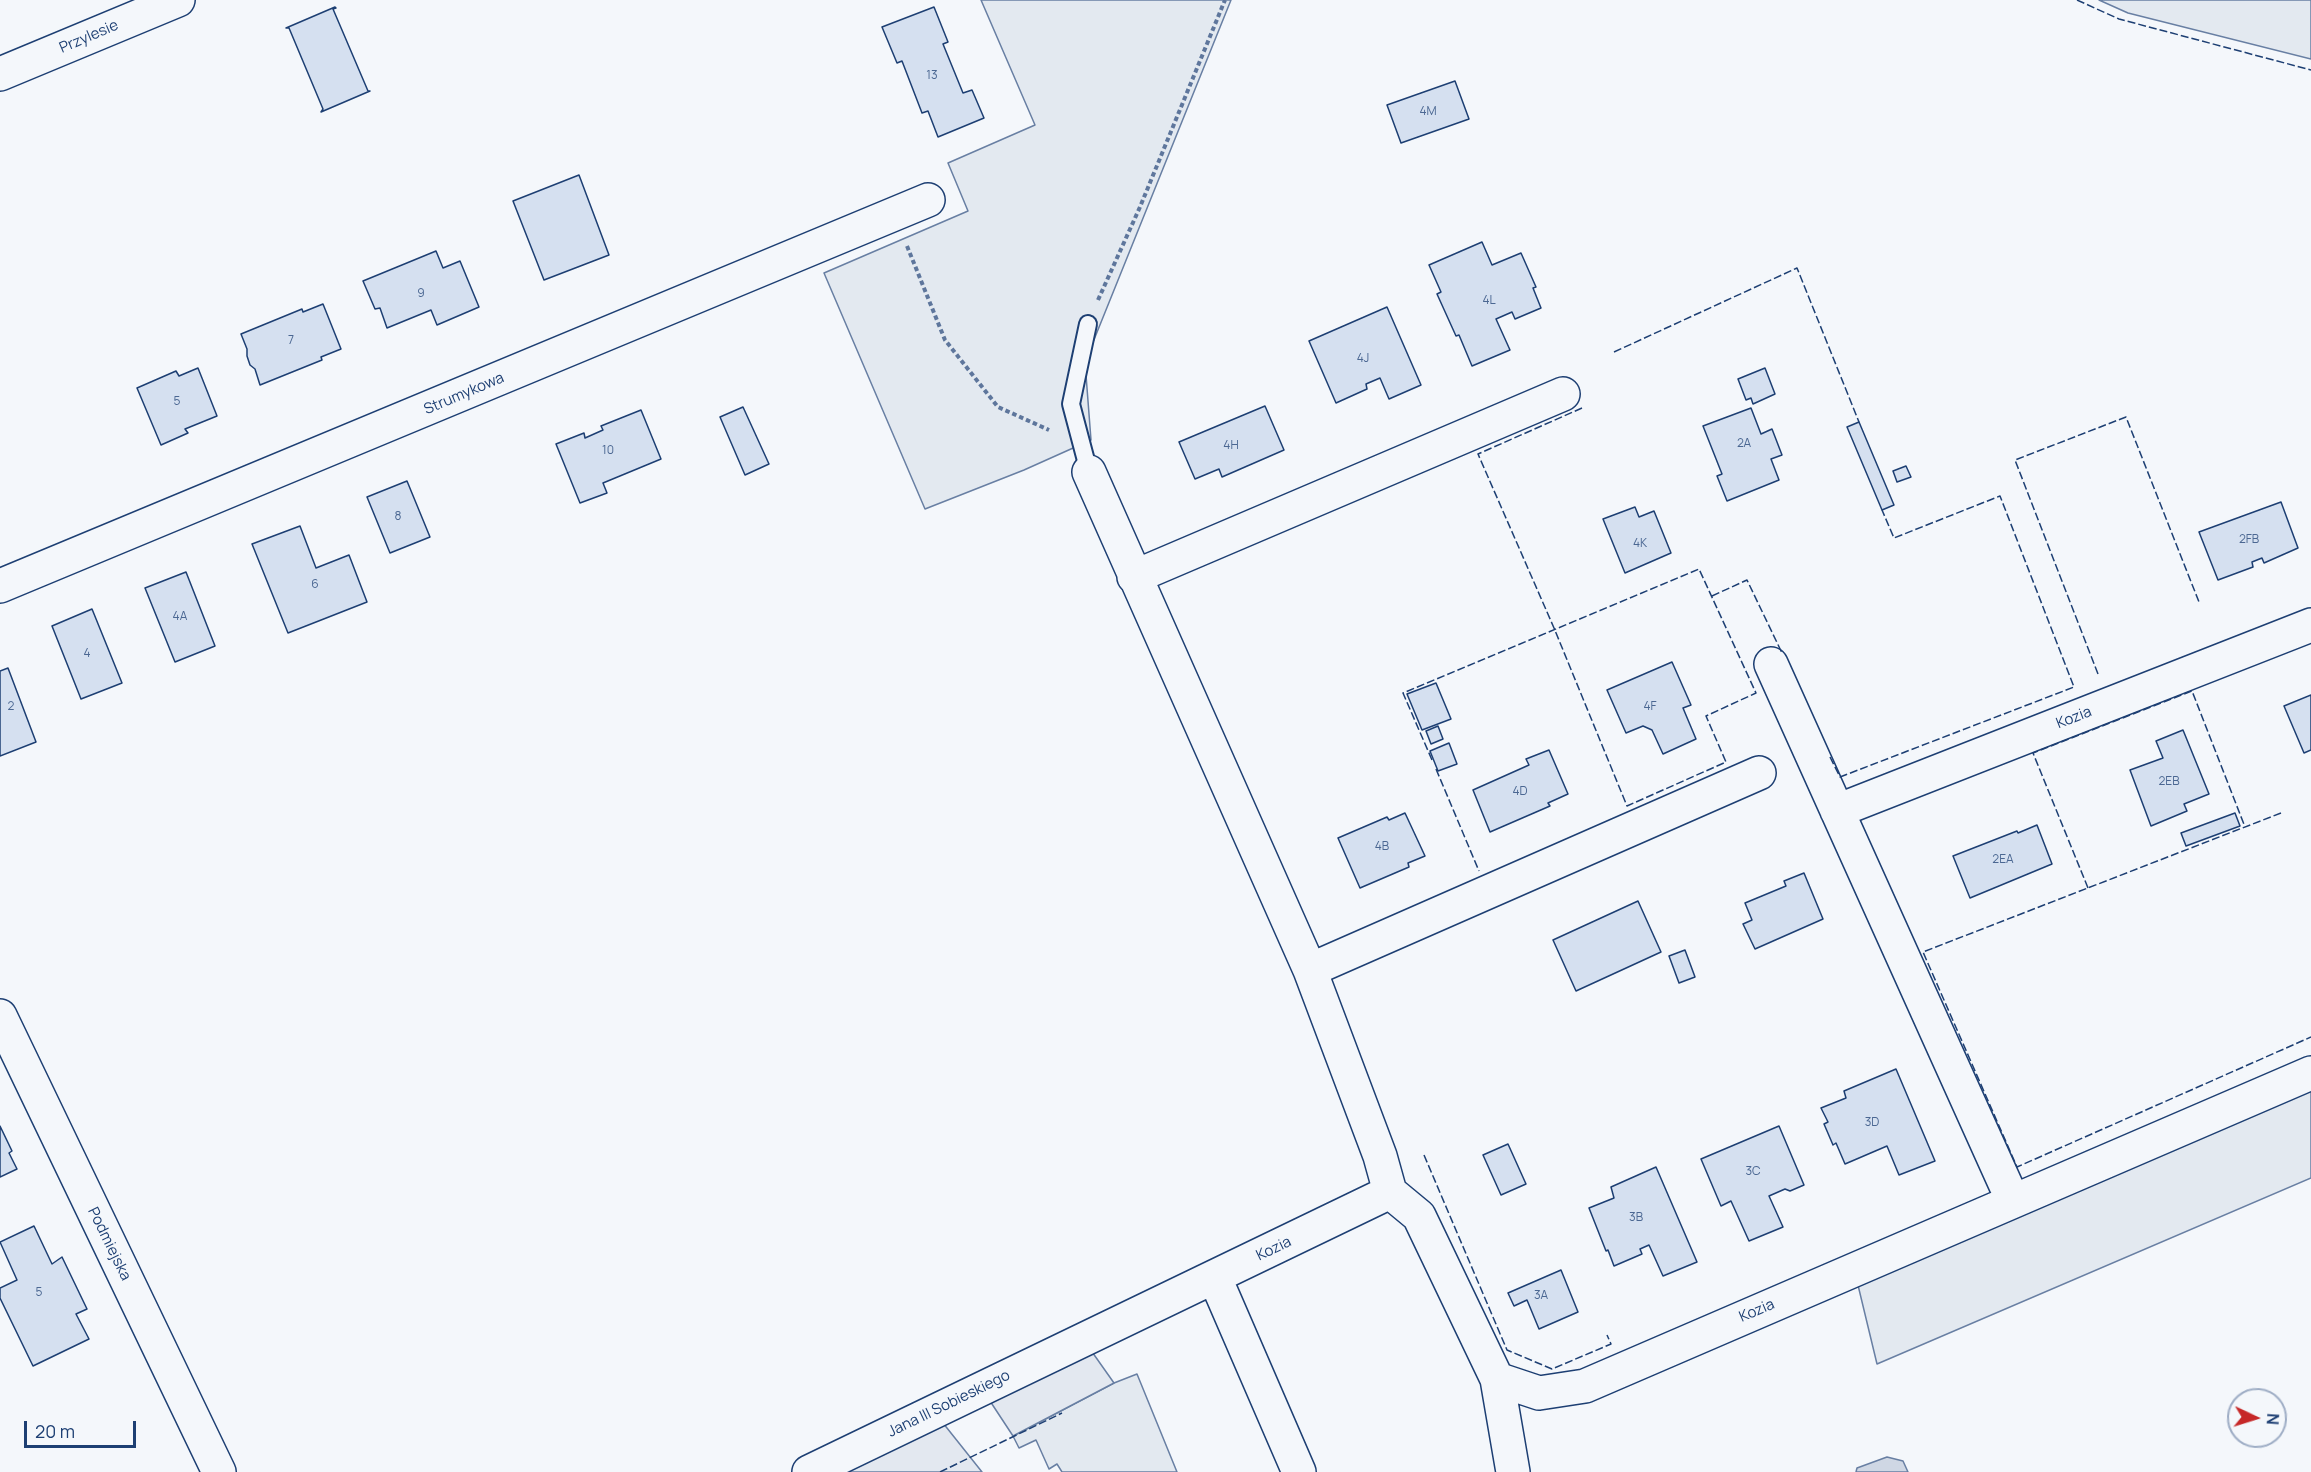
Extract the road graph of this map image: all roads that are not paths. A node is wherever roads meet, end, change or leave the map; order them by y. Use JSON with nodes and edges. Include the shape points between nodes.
{"nodes":[{"id":1,"x":178,"y":0,"type":"edge"},
{"id":2,"x":0,"y":74,"type":"edge"},
{"id":3,"x":928,"y":200,"type":"dead end"},
{"id":4,"x":1088,"y":324,"type":"road end"},
{"id":5,"x":1563,"y":394,"type":"dead end"},
{"id":6,"x":1085,"y":458,"type":"joint"},
{"id":7,"x":1134,"y":577,"type":"junction"},
{"id":8,"x":0,"y":586,"type":"edge"},
{"id":9,"x":2311,"y":625,"type":"edge"},
{"id":10,"x":1772,"y":664,"type":"dead end"},
{"id":11,"x":1759,"y":773,"type":"dead end"},
{"id":12,"x":1837,"y":811,"type":"junction"},
{"id":13,"x":1310,"y":970,"type":"junction"},
{"id":14,"x":0,"y":1016,"type":"edge"},
{"id":15,"x":2311,"y":1073,"type":"edge"},
{"id":16,"x":1390,"y":1192,"type":"junction"},
{"id":17,"x":2013,"y":1201,"type":"junction"},
{"id":18,"x":1215,"y":1278,"type":"junction"},
{"id":19,"x":1090,"y":1337,"type":"joint"},
{"id":20,"x":1497,"y":1379,"type":"junction"},
{"id":21,"x":219,"y":1472,"type":"edge"},
{"id":22,"x":809,"y":1472,"type":"edge"},
{"id":23,"x":1299,"y":1472,"type":"edge"},
{"id":24,"x":1514,"y":1472,"type":"edge"}],
"edges":[{"from":1,"to":2,"type":"street","name":"Przylesie"},
{"from":3,"to":8,"type":"street","name":"Strumykowa"},
{"from":4,"to":6,"type":"lane","via":[[1071,404]]},
{"from":5,"to":7,"type":"street"},
{"from":6,"to":7,"type":"street"},
{"from":7,"to":13,"type":"street"},
{"from":9,"to":12,"type":"street","name":"Kozia"},
{"from":10,"to":12,"type":"street"},
{"from":11,"to":13,"type":"street"},
{"from":12,"to":17,"type":"street"},
{"from":13,"to":16,"type":"street"},
{"from":14,"to":21,"type":"street","name":"Podmiejska"},
{"from":15,"to":17,"type":"street","name":"Kozia"},
{"from":16,"to":18,"type":"street","name":"Kozia"},
{"from":16,"to":20,"type":"street","via":[[1419,1216]]},
{"from":17,"to":20,"type":"street","name":"Kozia","via":[[1585,1386],[1539,1393]]},
{"from":18,"to":19,"type":"street","name":"Kozia"},
{"from":18,"to":23,"type":"street"},
{"from":19,"to":22,"type":"street","name":"Jana III Sobieskiego"},
{"from":20,"to":24,"type":"street"}]}
